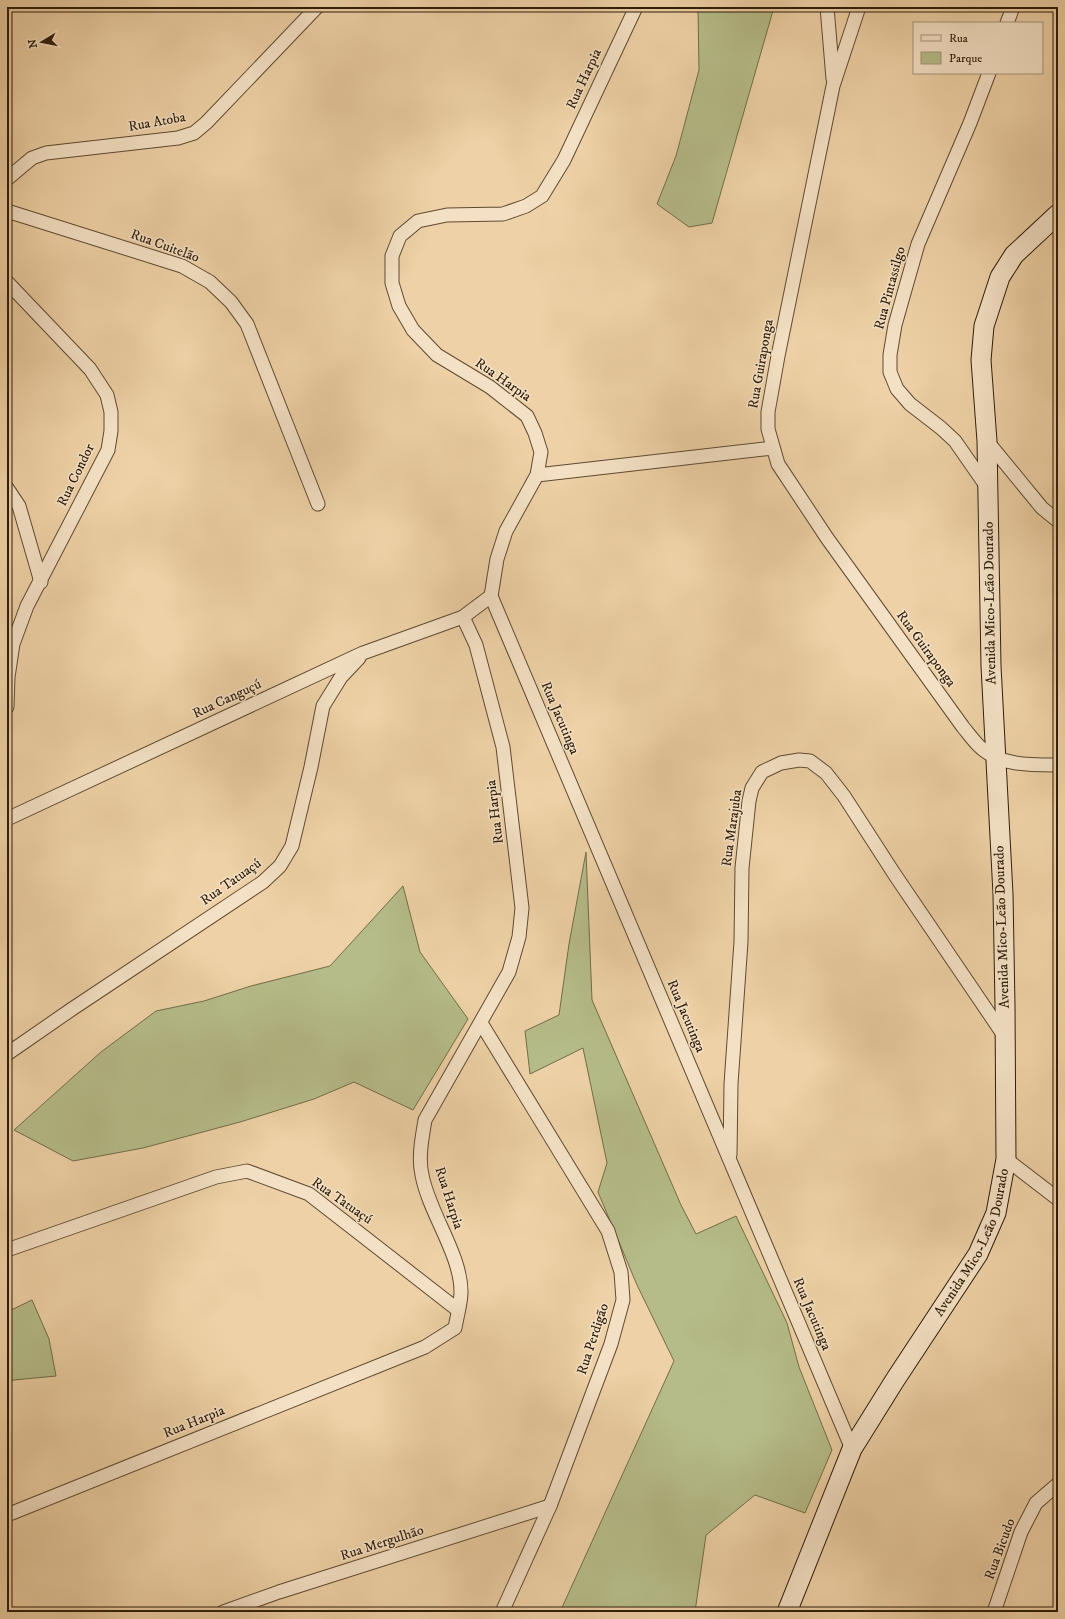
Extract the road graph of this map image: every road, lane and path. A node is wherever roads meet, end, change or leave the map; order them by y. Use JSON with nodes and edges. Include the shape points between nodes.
{"nodes":[{"id":1,"x":317,"y":7,"type":"edge"},
{"id":2,"x":636,"y":7,"type":"edge"},
{"id":3,"x":826,"y":7,"type":"edge"},
{"id":4,"x":859,"y":7,"type":"edge"},
{"id":5,"x":1014,"y":7,"type":"edge"},
{"id":6,"x":1008,"y":22,"type":"edge"},
{"id":7,"x":989,"y":74,"type":"edge"},
{"id":8,"x":833,"y":86,"type":"junction"},
{"id":9,"x":7,"y":179,"type":"edge"},
{"id":10,"x":7,"y":211,"type":"edge"},
{"id":11,"x":1058,"y":214,"type":"edge"},
{"id":12,"x":7,"y":282,"type":"edge"},
{"id":13,"x":987,"y":441,"type":"junction"},
{"id":14,"x":773,"y":448,"type":"junction"},
{"id":15,"x":537,"y":475,"type":"junction"},
{"id":16,"x":987,"y":487,"type":"junction"},
{"id":17,"x":7,"y":488,"type":"edge"},
{"id":18,"x":318,"y":504,"type":"dead end"},
{"id":19,"x":1058,"y":521,"type":"edge"},
{"id":20,"x":41,"y":582,"type":"junction"},
{"id":21,"x":491,"y":596,"type":"junction"},
{"id":22,"x":463,"y":617,"type":"junction"},
{"id":23,"x":363,"y":653,"type":"junction"},
{"id":24,"x":7,"y":707,"type":"edge"},
{"id":25,"x":995,"y":758,"type":"junction"},
{"id":26,"x":1058,"y":765,"type":"edge"},
{"id":27,"x":7,"y":819,"type":"edge"},
{"id":28,"x":481,"y":1023,"type":"junction"},
{"id":29,"x":1005,"y":1037,"type":"junction"},
{"id":30,"x":7,"y":1054,"type":"edge"},
{"id":31,"x":1006,"y":1159,"type":"junction"},
{"id":32,"x":730,"y":1160,"type":"junction"},
{"id":33,"x":1058,"y":1199,"type":"edge"},
{"id":34,"x":7,"y":1250,"type":"edge"},
{"id":35,"x":458,"y":1310,"type":"junction"},
{"id":36,"x":852,"y":1448,"type":"junction"},
{"id":37,"x":1058,"y":1484,"type":"edge"},
{"id":38,"x":550,"y":1506,"type":"junction"},
{"id":39,"x":7,"y":1515,"type":"edge"},
{"id":40,"x":224,"y":1612,"type":"edge"},
{"id":41,"x":502,"y":1612,"type":"edge"},
{"id":42,"x":788,"y":1612,"type":"edge"},
{"id":43,"x":994,"y":1612,"type":"edge"}],
"edges":[{"from":1,"to":9,"type":"street","name":"Rua Atoba","via":[[194,133],[178,138],[46,153],[32,158]]},
{"from":2,"to":15,"type":"street","name":"Rua Harpia","via":[[564,160],[542,196],[526,206],[503,214],[447,215],[418,221],[400,236],[392,256],[392,282],[399,306],[414,330],[437,354],[490,387],[527,416],[541,452]]},
{"from":3,"to":8,"type":"street"},
{"from":4,"to":8,"type":"street","name":"Rua Guiraponga"},
{"from":5,"to":6,"type":"street"},
{"from":7,"to":16,"type":"street","name":"Rua Pintassilgo","via":[[918,244],[895,325],[890,355],[890,372],[897,389],[910,404],[955,441]]},
{"from":8,"to":14,"type":"street","name":"Rua Guiraponga","via":[[768,412],[768,429]]},
{"from":10,"to":18,"type":"street","name":"Rua Cuitelão","via":[[182,266],[210,282],[231,302],[247,324]]},
{"from":11,"to":13,"type":"street","name":"Avenida Mico-Leão Dourado","via":[[1014,256],[1000,277],[991,300],[984,326],[981,360]]},
{"from":12,"to":20,"type":"street","name":"Rua Condor","via":[[90,369],[107,395],[111,412],[108,450]]},
{"from":13,"to":16,"type":"street","name":"Avenida Mico-Leão Dourado"},
{"from":13,"to":19,"type":"street","via":[[1042,508]]},
{"from":14,"to":15,"type":"street"},
{"from":14,"to":25,"type":"street","name":"Rua Guiraponga","via":[[778,464],[827,538],[963,727],[979,746]]},
{"from":15,"to":21,"type":"street","name":"Rua Harpia","via":[[506,531],[497,559]]},
{"from":16,"to":25,"type":"street","name":"Avenida Mico-Leão Dourado"},
{"from":17,"to":20,"type":"street","via":[[19,506]]},
{"from":20,"to":24,"type":"street","name":"Rua Condor","via":[[27,606],[13,644]]},
{"from":21,"to":22,"type":"street"},
{"from":21,"to":32,"type":"street","name":"Rua Jacutinga"},
{"from":22,"to":23,"type":"street","name":"Rua Canguçú"},
{"from":22,"to":28,"type":"street","name":"Rua Harpia","via":[[476,645],[503,747],[522,908],[519,937],[509,972]]},
{"from":23,"to":27,"type":"street","name":"Rua Canguçú"},
{"from":23,"to":30,"type":"street","name":"Rua Tatuaçú","via":[[341,677],[323,706],[292,846],[280,866],[263,882]]},
{"from":25,"to":26,"type":"street","via":[[1026,765]]},
{"from":25,"to":29,"type":"street","name":"Avenida Mico-Leão Dourado","via":[[1003,894]]},
{"from":28,"to":35,"type":"street","name":"Rua Harpia","via":[[425,1120],[421,1145],[422,1175],[457,1265],[462,1292]]},
{"from":28,"to":38,"type":"street","name":"Rua Perdigão","via":[[608,1231],[621,1272],[623,1300],[611,1344]]},
{"from":29,"to":31,"type":"street","name":"Avenida Mico-Leão Dourado"},
{"from":29,"to":32,"type":"street","name":"Rua Marajuba","via":[[826,773],[810,761],[781,763],[762,772],[752,788],[749,801],[742,868],[741,942],[731,1084]]},
{"from":31,"to":33,"type":"street"},
{"from":31,"to":36,"type":"street","name":"Avenida Mico-Leão Dourado","via":[[996,1213],[978,1254]]},
{"from":32,"to":36,"type":"street","name":"Rua Jacutinga"},
{"from":34,"to":35,"type":"street","name":"Rua Tatuaçú","via":[[216,1177],[247,1170],[309,1194]]},
{"from":35,"to":39,"type":"street","name":"Rua Harpia","via":[[455,1328],[425,1347]]},
{"from":36,"to":42,"type":"street","name":"Avenida Mico-Leão Dourado"},
{"from":37,"to":43,"type":"street","name":"Rua Bicudo","via":[[1036,1503],[1021,1532]]},
{"from":38,"to":40,"type":"street","name":"Rua Mergulhão","via":[[279,1592]]},
{"from":38,"to":41,"type":"street","name":"Rua Perdigão"}]}
